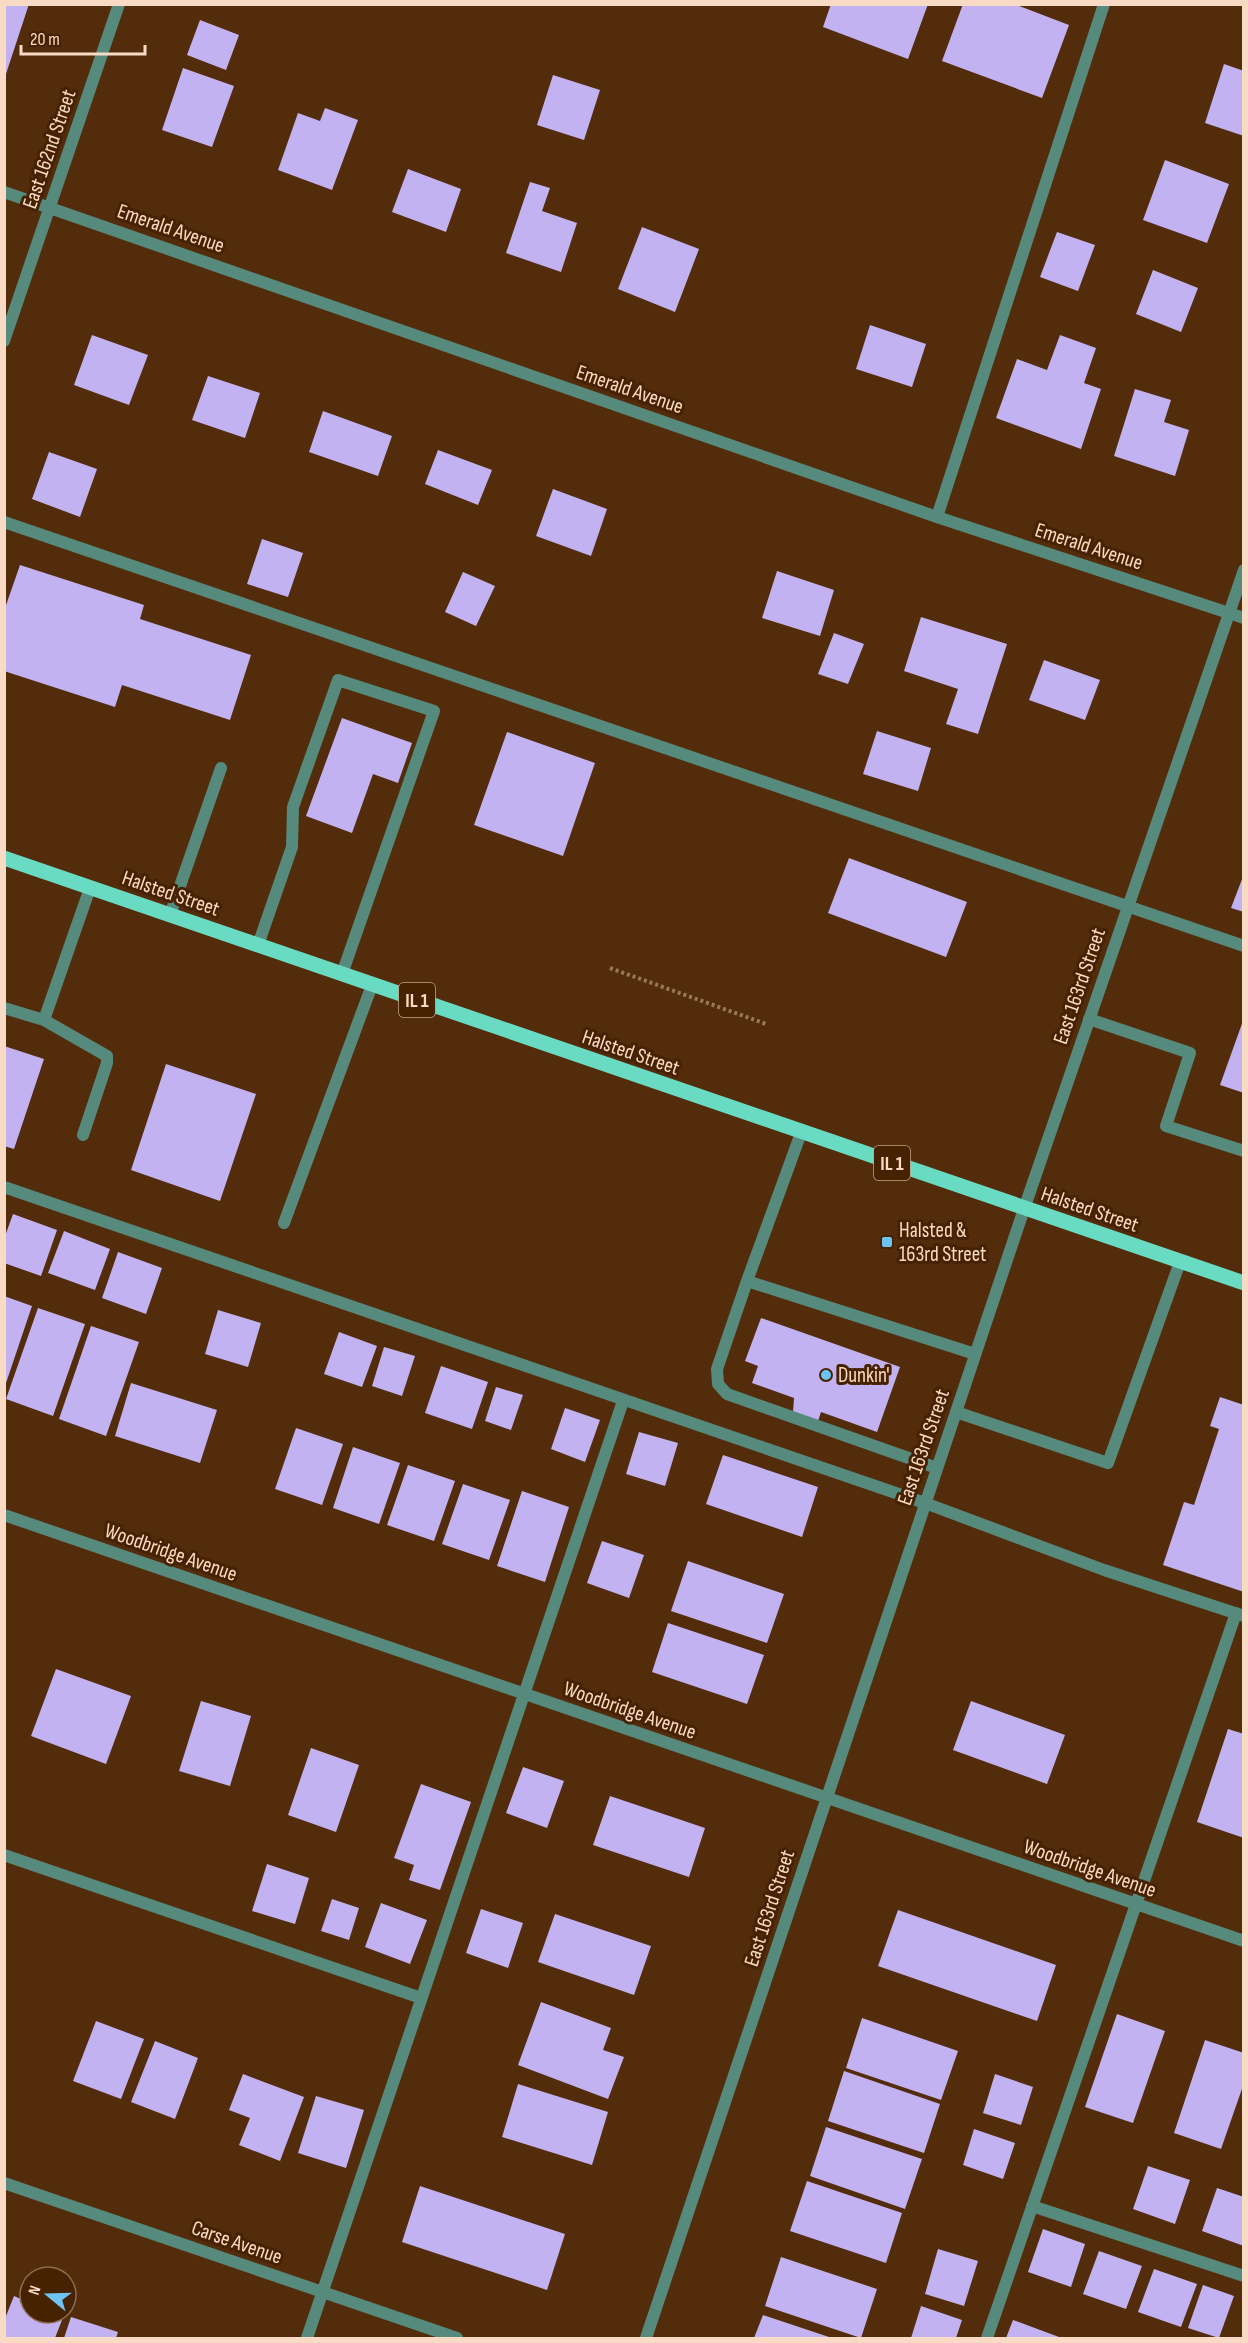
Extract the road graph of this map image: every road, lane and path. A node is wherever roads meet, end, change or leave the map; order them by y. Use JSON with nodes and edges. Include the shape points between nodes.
{"nodes":[{"id":1,"x":120,"y":4,"type":"edge"},
{"id":2,"x":1104,"y":4,"type":"edge"},
{"id":3,"x":4,"y":192,"type":"edge"},
{"id":4,"x":50,"y":207,"type":"junction"},
{"id":5,"x":4,"y":340,"type":"edge"},
{"id":6,"x":937,"y":517,"type":"junction"},
{"id":7,"x":4,"y":522,"type":"edge"},
{"id":8,"x":1244,"y":570,"type":"edge"},
{"id":9,"x":1229,"y":613,"type":"junction"},
{"id":10,"x":1244,"y":618,"type":"edge"},
{"id":11,"x":221,"y":768,"type":"dead end"},
{"id":12,"x":4,"y":858,"type":"edge"},
{"id":13,"x":90,"y":888,"type":"junction"},
{"id":14,"x":1127,"y":908,"type":"junction"},
{"id":15,"x":170,"y":915,"type":"junction"},
{"id":16,"x":258,"y":945,"type":"junction"},
{"id":17,"x":1244,"y":946,"type":"edge"},
{"id":18,"x":610,"y":968,"type":"dead end"},
{"id":19,"x":342,"y":974,"type":"junction"},
{"id":20,"x":372,"y":985,"type":"junction"},
{"id":21,"x":4,"y":1008,"type":"edge"},
{"id":22,"x":1089,"y":1018,"type":"junction"},
{"id":23,"x":44,"y":1020,"type":"junction"},
{"id":24,"x":766,"y":1024,"type":"dead end"},
{"id":25,"x":801,"y":1133,"type":"junction"},
{"id":26,"x":83,"y":1135,"type":"dead end"},
{"id":27,"x":1244,"y":1151,"type":"edge"},
{"id":28,"x":4,"y":1187,"type":"edge"},
{"id":29,"x":1023,"y":1209,"type":"junction"},
{"id":30,"x":284,"y":1223,"type":"dead end"},
{"id":31,"x":1180,"y":1262,"type":"junction"},
{"id":32,"x":747,"y":1281,"type":"junction"},
{"id":33,"x":1244,"y":1283,"type":"edge"},
{"id":34,"x":975,"y":1354,"type":"junction"},
{"id":35,"x":623,"y":1401,"type":"junction"},
{"id":36,"x":956,"y":1412,"type":"junction"},
{"id":37,"x":937,"y":1468,"type":"junction"},
{"id":38,"x":925,"y":1503,"type":"junction"},
{"id":39,"x":4,"y":1515,"type":"edge"},
{"id":40,"x":1240,"y":1614,"type":"edge"},
{"id":41,"x":524,"y":1694,"type":"junction"},
{"id":42,"x":826,"y":1798,"type":"junction"},
{"id":43,"x":4,"y":1855,"type":"edge"},
{"id":44,"x":1136,"y":1904,"type":"junction"},
{"id":45,"x":1244,"y":1941,"type":"edge"},
{"id":46,"x":421,"y":1998,"type":"junction"},
{"id":47,"x":4,"y":2183,"type":"edge"},
{"id":48,"x":1032,"y":2206,"type":"junction"},
{"id":49,"x":1244,"y":2276,"type":"edge"},
{"id":50,"x":322,"y":2292,"type":"junction"},
{"id":51,"x":307,"y":2338,"type":"edge"},
{"id":52,"x":457,"y":2338,"type":"edge"},
{"id":53,"x":646,"y":2338,"type":"edge"},
{"id":54,"x":987,"y":2338,"type":"edge"}],
"edges":[{"from":1,"to":4,"type":"street","name":"East 162nd Street"},
{"from":2,"to":6,"type":"street"},
{"from":3,"to":4,"type":"street","name":"Emerald Avenue"},
{"from":4,"to":5,"type":"street","name":"East 162nd Street"},
{"from":4,"to":6,"type":"street","name":"Emerald Avenue"},
{"from":6,"to":9,"type":"street","name":"Emerald Avenue"},
{"from":7,"to":14,"type":"street"},
{"from":8,"to":9,"type":"street","name":"East 163rd Street"},
{"from":9,"to":10,"type":"street","name":"Emerald Avenue"},
{"from":9,"to":14,"type":"street","name":"East 163rd Street"},
{"from":11,"to":15,"type":"street"},
{"from":12,"to":13,"type":"main road","name":"Halsted Street","number":"IL 1"},
{"from":13,"to":15,"type":"main road","name":"Halsted Street","number":"IL 1"},
{"from":13,"to":23,"type":"street"},
{"from":14,"to":17,"type":"street"},
{"from":14,"to":22,"type":"street","name":"East 163rd Street"},
{"from":15,"to":16,"type":"main road","name":"Halsted Street","number":"IL 1"},
{"from":16,"to":19,"type":"main road","name":"Halsted Street","number":"IL 1"},
{"from":16,"to":19,"type":"street","via":[[292,847],[293,807],[338,680],[434,711]]},
{"from":18,"to":24,"type":"path"},
{"from":19,"to":20,"type":"main road","name":"Halsted Street","number":"IL 1"},
{"from":20,"to":25,"type":"main road","name":"Halsted Street","number":"IL 1"},
{"from":20,"to":30,"type":"street"},
{"from":21,"to":23,"type":"street"},
{"from":22,"to":27,"type":"street","via":[[1190,1053],[1166,1126]]},
{"from":22,"to":29,"type":"street","name":"East 163rd Street"},
{"from":23,"to":26,"type":"street","via":[[107,1056]]},
{"from":25,"to":29,"type":"main road","name":"Halsted Street","number":"IL 1"},
{"from":25,"to":32,"type":"street"},
{"from":28,"to":35,"type":"street"},
{"from":29,"to":31,"type":"main road","name":"Halsted Street","number":"IL 1"},
{"from":29,"to":34,"type":"street","name":"East 163rd Street"},
{"from":31,"to":33,"type":"main road","name":"Halsted Street","number":"IL 1"},
{"from":31,"to":36,"type":"street","via":[[1108,1463]]},
{"from":32,"to":34,"type":"street"},
{"from":32,"to":37,"type":"street","via":[[717,1369],[718,1384],[727,1394]]},
{"from":34,"to":36,"type":"street","name":"East 163rd Street"},
{"from":35,"to":38,"type":"street"},
{"from":35,"to":41,"type":"street"},
{"from":36,"to":37,"type":"street","name":"East 163rd Street"},
{"from":37,"to":38,"type":"street","name":"East 163rd Street"},
{"from":38,"to":40,"type":"street","via":[[1104,1570]]},
{"from":38,"to":42,"type":"street","name":"East 163rd Street"},
{"from":39,"to":41,"type":"street","name":"Woodbridge Avenue"},
{"from":40,"to":44,"type":"street"},
{"from":41,"to":42,"type":"street","name":"Woodbridge Avenue"},
{"from":41,"to":46,"type":"street"},
{"from":42,"to":44,"type":"street","name":"Woodbridge Avenue"},
{"from":42,"to":53,"type":"street","name":"East 163rd Street"},
{"from":43,"to":46,"type":"street"},
{"from":44,"to":45,"type":"street","name":"Woodbridge Avenue"},
{"from":44,"to":48,"type":"street"},
{"from":46,"to":50,"type":"street"},
{"from":47,"to":50,"type":"street","name":"Carse Avenue"},
{"from":48,"to":49,"type":"street"},
{"from":48,"to":54,"type":"street"},
{"from":50,"to":51,"type":"street"},
{"from":50,"to":52,"type":"street","name":"Carse Avenue"}]}
